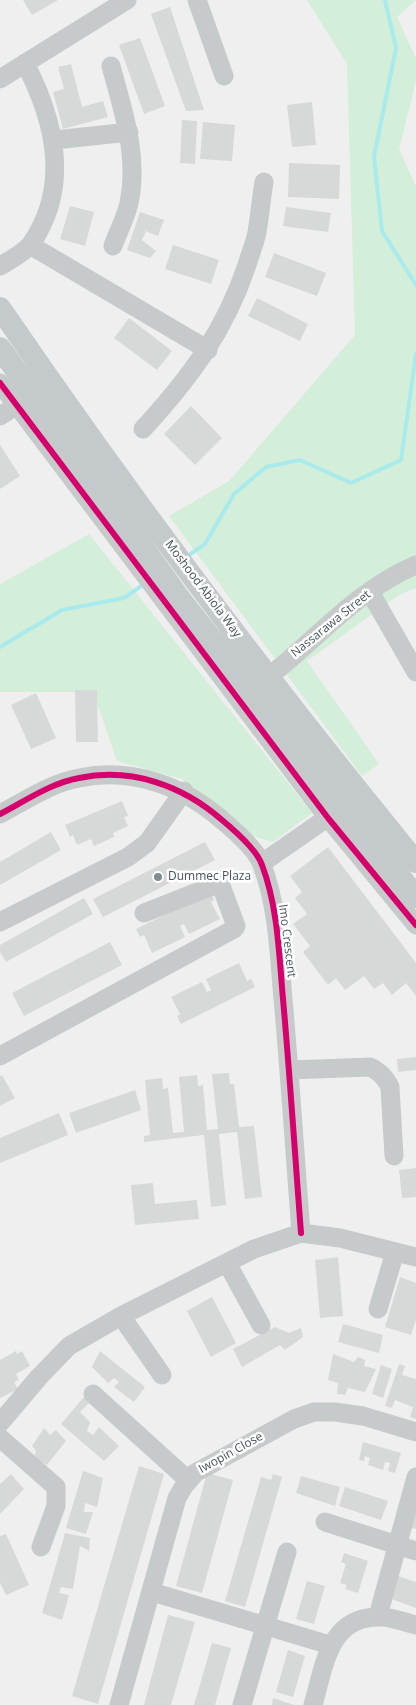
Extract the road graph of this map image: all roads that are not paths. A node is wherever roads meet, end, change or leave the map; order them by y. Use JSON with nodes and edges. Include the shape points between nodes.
{"nodes":[{"id":1,"x":196,"y":0,"type":"edge"},
{"id":2,"x":115,"y":3,"type":"edge"},
{"id":3,"x":25,"y":63,"type":"junction"},
{"id":4,"x":111,"y":66,"type":"dead end"},
{"id":5,"x":224,"y":76,"type":"dead end"},
{"id":6,"x":0,"y":79,"type":"edge"},
{"id":7,"x":129,"y":132,"type":"junction"},
{"id":8,"x":54,"y":140,"type":"junction"},
{"id":9,"x":264,"y":182,"type":"dead end"},
{"id":10,"x":30,"y":245,"type":"junction"},
{"id":11,"x":113,"y":246,"type":"dead end"},
{"id":12,"x":0,"y":266,"type":"edge"},
{"id":13,"x":0,"y":308,"type":"edge"},
{"id":14,"x":0,"y":348,"type":"edge"},
{"id":15,"x":208,"y":350,"type":"junction"},
{"id":16,"x":0,"y":383,"type":"edge"},
{"id":17,"x":33,"y":394,"type":"junction"},
{"id":18,"x":0,"y":416,"type":"edge"},
{"id":19,"x":143,"y":429,"type":"dead end"},
{"id":20,"x":416,"y":565,"type":"edge"},
{"id":21,"x":370,"y":592,"type":"junction"},
{"id":22,"x":416,"y":672,"type":"edge"},
{"id":23,"x":269,"y":677,"type":"junction"},
{"id":24,"x":251,"y":690,"type":"junction"},
{"id":25,"x":184,"y":791,"type":"junction"},
{"id":26,"x":344,"y":806,"type":"junction"},
{"id":27,"x":0,"y":814,"type":"edge"},
{"id":28,"x":416,"y":862,"type":"edge"},
{"id":29,"x":262,"y":863,"type":"junction"},
{"id":30,"x":416,"y":896,"type":"edge"},
{"id":31,"x":144,"y":913,"type":"dead end"},
{"id":32,"x":0,"y":922,"type":"edge"},
{"id":33,"x":416,"y":925,"type":"edge"},
{"id":34,"x":0,"y":1056,"type":"edge"},
{"id":35,"x":290,"y":1070,"type":"junction"},
{"id":36,"x":394,"y":1156,"type":"dead end"},
{"id":37,"x":301,"y":1233,"type":"junction"},
{"id":38,"x":395,"y":1252,"type":"junction"},
{"id":39,"x":416,"y":1257,"type":"edge"},
{"id":40,"x":226,"y":1263,"type":"junction"},
{"id":41,"x":378,"y":1309,"type":"dead end"},
{"id":42,"x":120,"y":1316,"type":"junction"},
{"id":43,"x":261,"y":1325,"type":"dead end"},
{"id":44,"x":162,"y":1375,"type":"dead end"},
{"id":45,"x":94,"y":1394,"type":"dead end"},
{"id":46,"x":0,"y":1423,"type":"edge"},
{"id":47,"x":416,"y":1432,"type":"edge"},
{"id":48,"x":0,"y":1438,"type":"edge"},
{"id":49,"x":416,"y":1477,"type":"edge"},
{"id":50,"x":188,"y":1480,"type":"junction"},
{"id":51,"x":326,"y":1522,"type":"dead end"},
{"id":52,"x":397,"y":1545,"type":"junction"},
{"id":53,"x":42,"y":1547,"type":"dead end"},
{"id":54,"x":416,"y":1551,"type":"edge"},
{"id":55,"x":287,"y":1552,"type":"dead end"},
{"id":56,"x":152,"y":1592,"type":"junction"},
{"id":57,"x":378,"y":1616,"type":"junction"},
{"id":58,"x":266,"y":1625,"type":"junction"},
{"id":59,"x":416,"y":1625,"type":"edge"},
{"id":60,"x":330,"y":1645,"type":"junction"},
{"id":61,"x":119,"y":1705,"type":"edge"},
{"id":62,"x":242,"y":1705,"type":"edge"},
{"id":63,"x":313,"y":1705,"type":"edge"}],
"edges":[{"from":1,"to":5,"type":"street"},
{"from":2,"to":3,"type":"street"},
{"from":3,"to":6,"type":"street"},
{"from":3,"to":8,"type":"street","via":[[37,86]]},
{"from":4,"to":7,"type":"street"},
{"from":7,"to":8,"type":"street"},
{"from":7,"to":11,"type":"street","via":[[132,166],[129,203]]},
{"from":8,"to":10,"type":"street","via":[[54,183],[48,210]]},
{"from":9,"to":15,"type":"street","via":[[257,233],[243,276]]},
{"from":10,"to":12,"type":"street"},
{"from":10,"to":15,"type":"street"},
{"from":13,"to":17,"type":"main road","name":"Moshood Abiola Way"},
{"from":14,"to":17,"type":"main road","name":"Moshood Abiola Way"},
{"from":15,"to":19,"type":"street","via":[[180,389]]},
{"from":16,"to":17,"type":"street"},
{"from":17,"to":18,"type":"street"},
{"from":17,"to":23,"type":"main road","name":"Moshood Abiola Way","via":[[154,523]]},
{"from":17,"to":24,"type":"main road","name":"Moshood Abiola Way","via":[[180,599]]},
{"from":17,"to":26,"type":"street","via":[[150,581]]},
{"from":20,"to":21,"type":"street","name":"Nassarawa Street","via":[[402,570]]},
{"from":21,"to":22,"type":"street"},
{"from":21,"to":23,"type":"street","name":"Nassarawa Street"},
{"from":23,"to":24,"type":"street","name":"Nassarawa Street"},
{"from":23,"to":26,"type":"main road","name":"Moshood Abiola Way"},
{"from":24,"to":26,"type":"main road","name":"Moshood Abiola Way"},
{"from":25,"to":27,"type":"street","name":"Imo Crescent","via":[[145,778],[79,778],[53,787]]},
{"from":25,"to":29,"type":"street","name":"Imo Crescent","via":[[237,833]]},
{"from":25,"to":32,"type":"street","via":[[147,843],[128,857]]},
{"from":26,"to":28,"type":"main road","name":"Moshood Abiola Way"},
{"from":26,"to":29,"type":"street"},
{"from":26,"to":30,"type":"main road","name":"Moshood Abiola Way"},
{"from":26,"to":33,"type":"street"},
{"from":29,"to":35,"type":"street","name":"Imo Crescent","via":[[277,931]]},
{"from":31,"to":34,"type":"street","via":[[220,882],[236,926]]},
{"from":35,"to":36,"type":"street","via":[[370,1067],[378,1071],[390,1087]]},
{"from":35,"to":37,"type":"street","name":"Imo Crescent"},
{"from":37,"to":38,"type":"street","via":[[340,1238]]},
{"from":37,"to":40,"type":"street","via":[[254,1249]]},
{"from":38,"to":39,"type":"street"},
{"from":38,"to":41,"type":"street"},
{"from":40,"to":42,"type":"street"},
{"from":40,"to":43,"type":"street"},
{"from":42,"to":44,"type":"street"},
{"from":42,"to":46,"type":"street","via":[[69,1346]]},
{"from":45,"to":50,"type":"street"},
{"from":47,"to":50,"type":"street","name":"Iwopin Close","via":[[363,1416],[314,1412],[294,1419],[209,1464]]},
{"from":48,"to":53,"type":"street","via":[[56,1487],[56,1506]]},
{"from":49,"to":52,"type":"street"},
{"from":50,"to":56,"type":"street","name":"Iwopin Close","via":[[177,1498]]},
{"from":51,"to":52,"type":"street"},
{"from":52,"to":54,"type":"street"},
{"from":52,"to":57,"type":"street"},
{"from":55,"to":58,"type":"street"},
{"from":56,"to":58,"type":"street"},
{"from":56,"to":61,"type":"street","name":"Iwopin Close"},
{"from":57,"to":59,"type":"street"},
{"from":57,"to":60,"type":"street","via":[[341,1630]]},
{"from":58,"to":60,"type":"street"},
{"from":58,"to":62,"type":"street"},
{"from":60,"to":63,"type":"street"}]}
